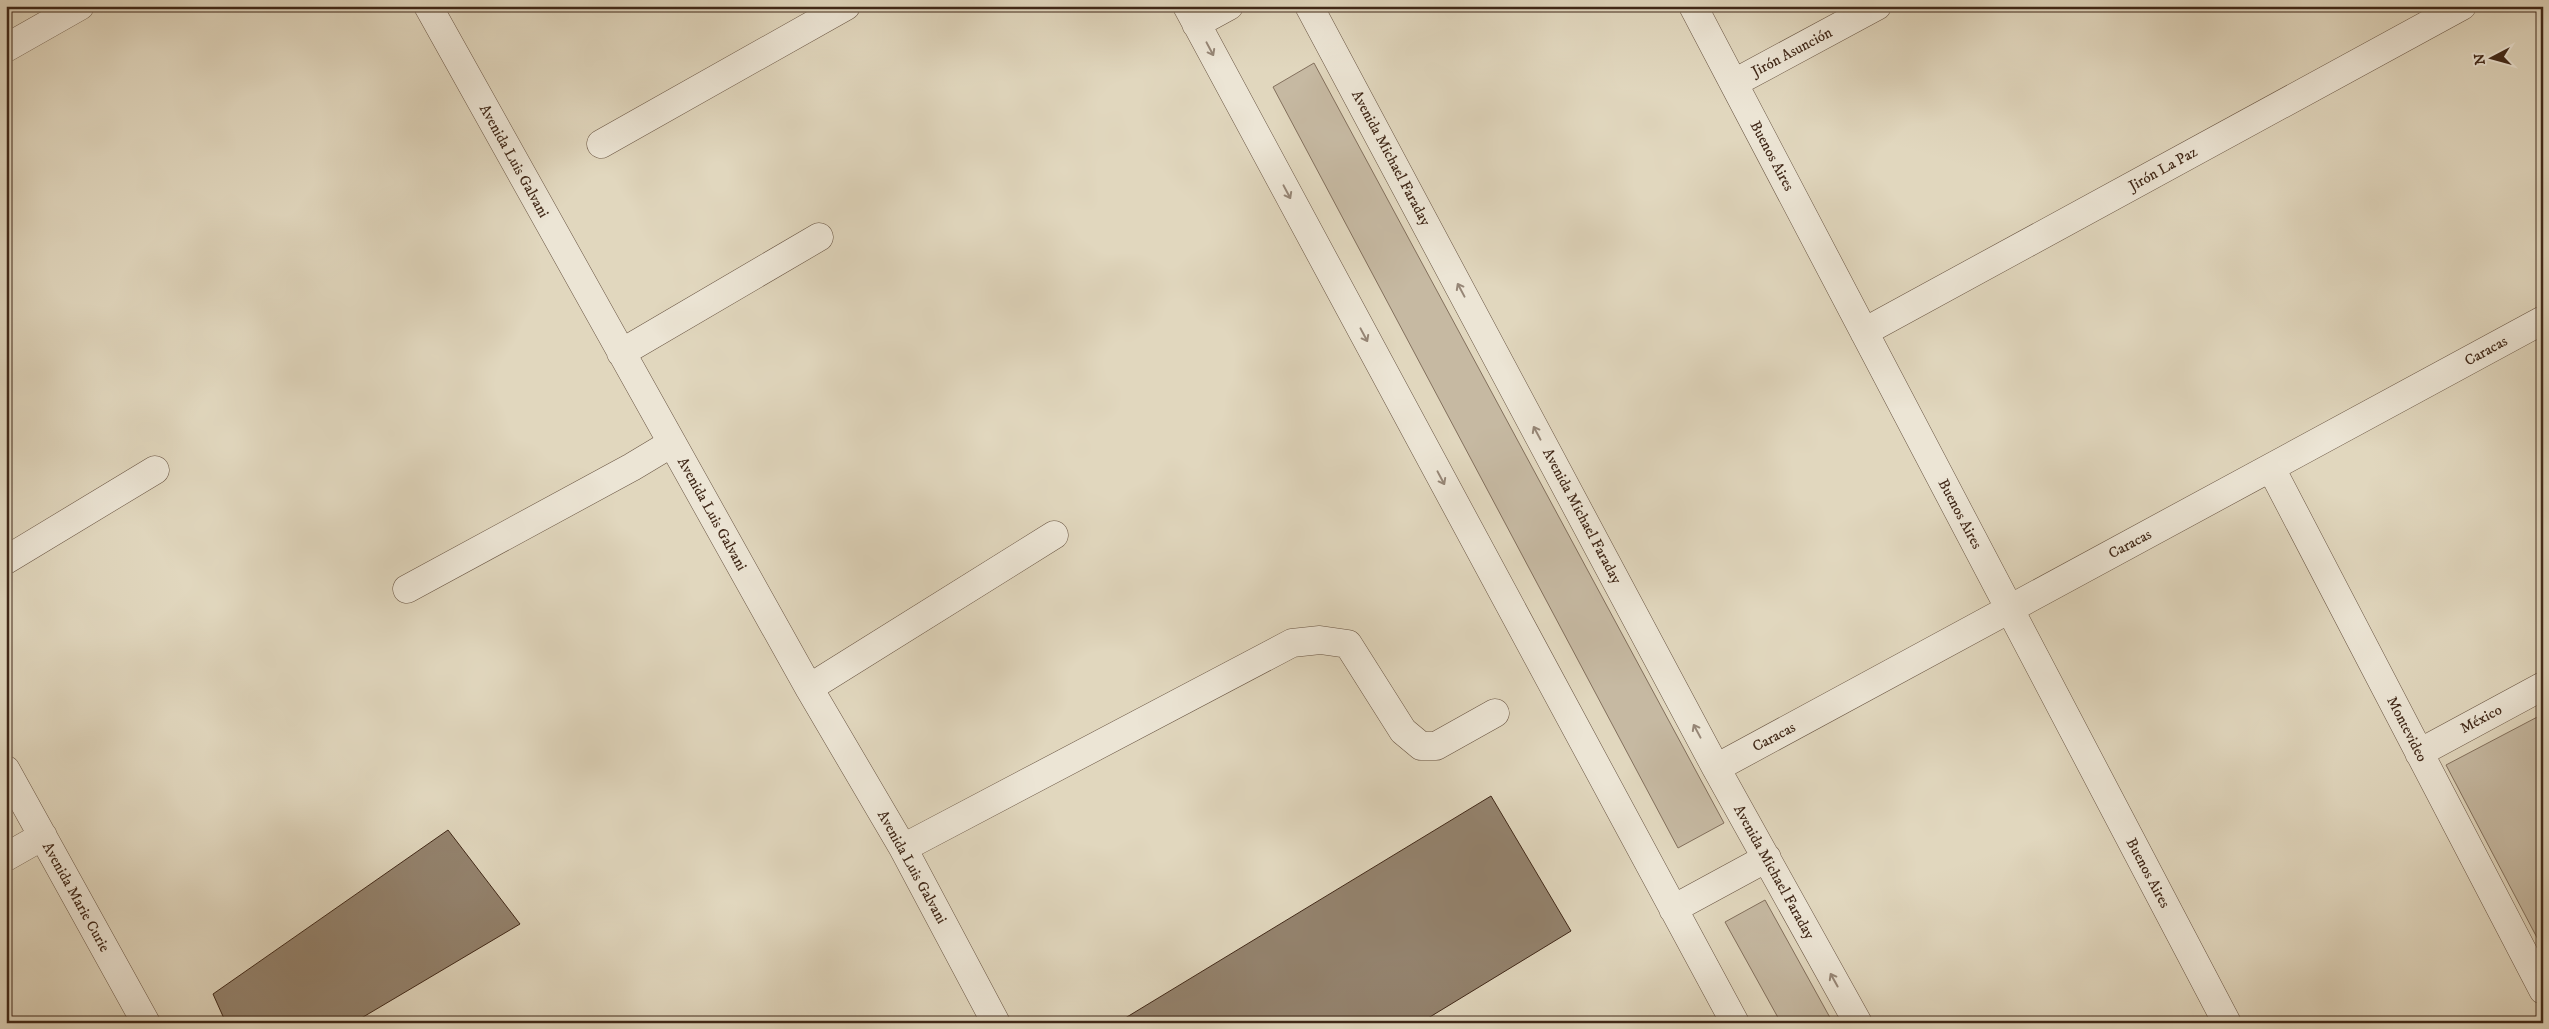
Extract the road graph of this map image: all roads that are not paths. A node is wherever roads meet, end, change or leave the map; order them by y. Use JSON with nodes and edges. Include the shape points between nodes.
{"nodes":[{"id":1,"x":80,"y":6,"type":"edge"},
{"id":2,"x":428,"y":6,"type":"edge"},
{"id":3,"x":846,"y":6,"type":"edge"},
{"id":4,"x":1229,"y":6,"type":"edge"},
{"id":5,"x":1309,"y":6,"type":"edge"},
{"id":6,"x":1693,"y":6,"type":"edge"},
{"id":7,"x":1877,"y":6,"type":"edge"},
{"id":8,"x":2462,"y":6,"type":"edge"},
{"id":9,"x":818,"y":13,"type":"edge"},
{"id":10,"x":1191,"y":15,"type":"edge"},
{"id":11,"x":6,"y":48,"type":"edge"},
{"id":12,"x":1734,"y":84,"type":"junction"},
{"id":13,"x":601,"y":144,"type":"dead end"},
{"id":14,"x":819,"y":236,"type":"dead end"},
{"id":15,"x":2543,"y":320,"type":"edge"},
{"id":16,"x":1864,"y":332,"type":"junction"},
{"id":17,"x":621,"y":353,"type":"junction"},
{"id":18,"x":672,"y":442,"type":"junction"},
{"id":19,"x":2272,"y":468,"type":"junction"},
{"id":20,"x":155,"y":470,"type":"dead end"},
{"id":21,"x":1054,"y":535,"type":"dead end"},
{"id":22,"x":6,"y":560,"type":"edge"},
{"id":23,"x":407,"y":589,"type":"dead end"},
{"id":24,"x":2010,"y":609,"type":"junction"},
{"id":25,"x":2543,"y":686,"type":"edge"},
{"id":26,"x":809,"y":688,"type":"junction"},
{"id":27,"x":1495,"y":713,"type":"dead end"},
{"id":28,"x":2419,"y":752,"type":"junction"},
{"id":29,"x":1716,"y":768,"type":"junction"},
{"id":30,"x":6,"y":770,"type":"edge"},
{"id":31,"x":42,"y":836,"type":"junction"},
{"id":32,"x":903,"y":848,"type":"junction"},
{"id":33,"x":6,"y":858,"type":"edge"},
{"id":34,"x":1767,"y":858,"type":"junction"},
{"id":35,"x":1673,"y":909,"type":"junction"},
{"id":36,"x":2543,"y":990,"type":"edge"},
{"id":37,"x":146,"y":1023,"type":"edge"},
{"id":38,"x":996,"y":1023,"type":"edge"},
{"id":39,"x":1735,"y":1023,"type":"edge"},
{"id":40,"x":1858,"y":1023,"type":"edge"},
{"id":41,"x":2227,"y":1023,"type":"edge"}],
"edges":[{"from":1,"to":11,"type":"street"},
{"from":2,"to":17,"type":"street","name":"Avenida Luis Galvani"},
{"from":3,"to":9,"type":"street"},
{"from":4,"to":10,"type":"street"},
{"from":29,"to":5,"type":"street","name":"Avenida Michael Faraday","one_way":true},
{"from":6,"to":12,"type":"street","name":"Buenos Aires"},
{"from":7,"to":12,"type":"street","name":"Jirón Asunción"},
{"from":8,"to":16,"type":"street","name":"Jirón La Paz"},
{"from":9,"to":13,"type":"street"},
{"from":10,"to":35,"type":"street","one_way":true},
{"from":12,"to":16,"type":"street","name":"Buenos Aires"},
{"from":14,"to":17,"type":"street"},
{"from":15,"to":19,"type":"street","name":"Caracas"},
{"from":16,"to":24,"type":"street","name":"Buenos Aires"},
{"from":17,"to":18,"type":"street","name":"Avenida Luis Galvani"},
{"from":18,"to":23,"type":"street"},
{"from":18,"to":26,"type":"street","name":"Avenida Luis Galvani"},
{"from":19,"to":24,"type":"street","name":"Caracas"},
{"from":19,"to":28,"type":"street","name":"Montevideo"},
{"from":20,"to":22,"type":"street"},
{"from":21,"to":26,"type":"street"},
{"from":24,"to":29,"type":"street","name":"Caracas"},
{"from":24,"to":41,"type":"street","name":"Buenos Aires"},
{"from":25,"to":28,"type":"street","name":"México"},
{"from":26,"to":32,"type":"street","name":"Avenida Luis Galvani"},
{"from":27,"to":32,"type":"street","via":[[1436,746],[1421,746],[1403,731],[1348,644],[1320,640],[1292,643]]},
{"from":28,"to":36,"type":"street","name":"Montevideo"},
{"from":29,"to":34,"type":"street","name":"Avenida Michael Faraday"},
{"from":30,"to":31,"type":"street","name":"Avenida Marie Curie"},
{"from":31,"to":33,"type":"street"},
{"from":31,"to":37,"type":"street","name":"Avenida Marie Curie"},
{"from":32,"to":38,"type":"street","name":"Avenida Luis Galvani"},
{"from":34,"to":35,"type":"street"},
{"from":40,"to":34,"type":"street","name":"Avenida Michael Faraday","one_way":true},
{"from":35,"to":39,"type":"street"}]}
